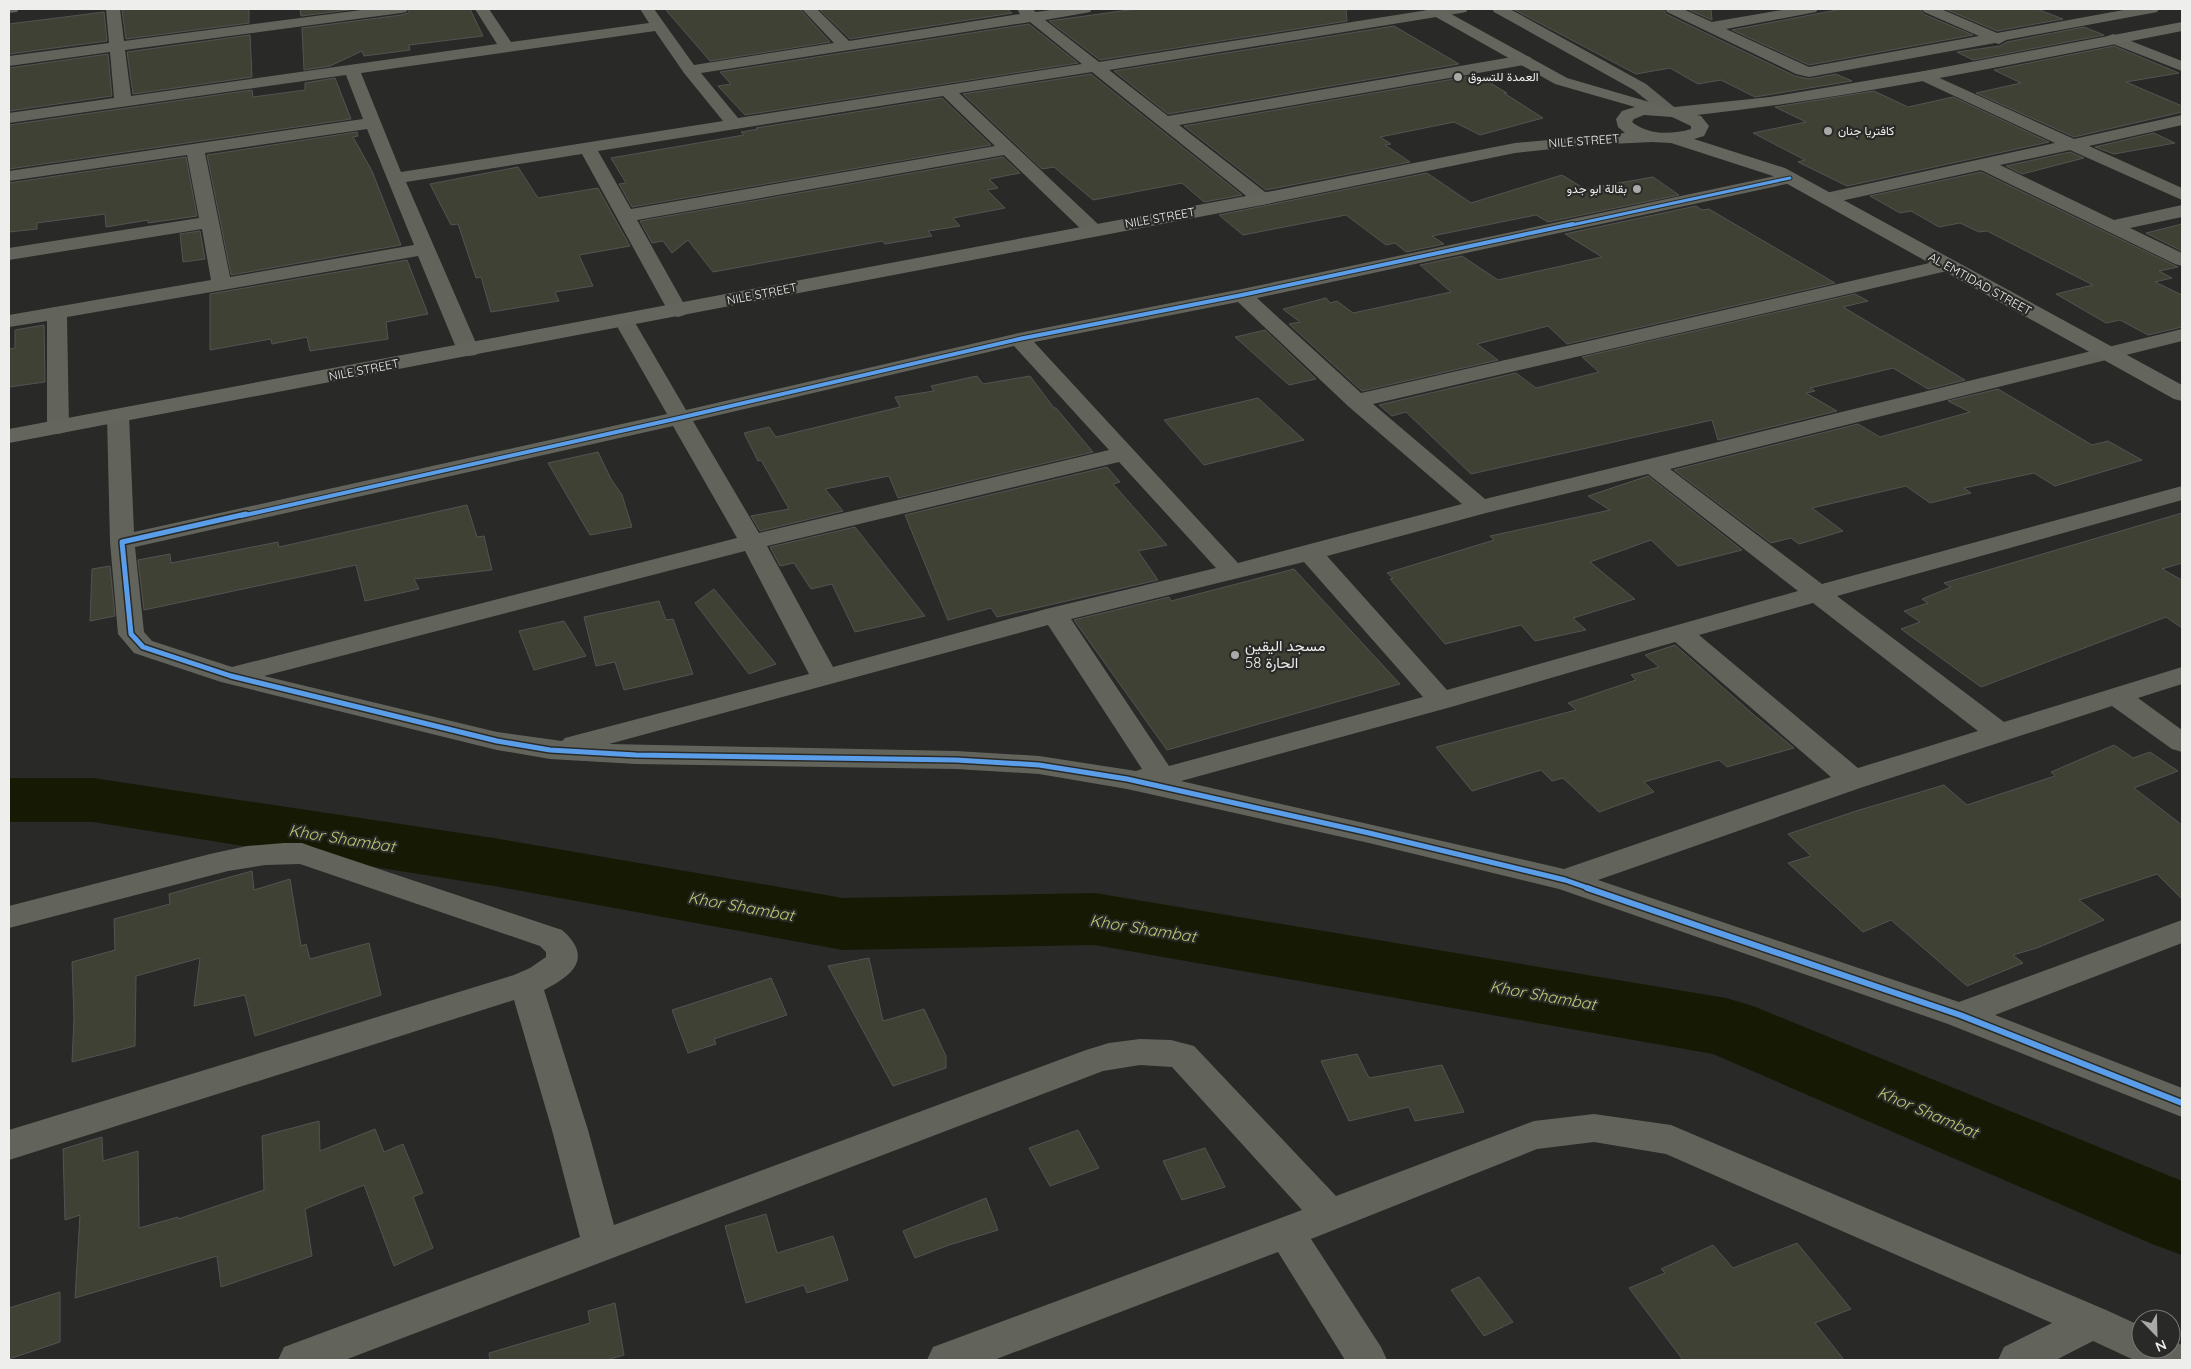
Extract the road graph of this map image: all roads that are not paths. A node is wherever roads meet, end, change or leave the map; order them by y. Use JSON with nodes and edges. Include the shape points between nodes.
{"nodes":[{"id":1,"x":113,"y":9,"type":"edge"},
{"id":2,"x":401,"y":9,"type":"edge"},
{"id":3,"x":482,"y":9,"type":"edge"},
{"id":4,"x":647,"y":9,"type":"edge"},
{"id":5,"x":809,"y":9,"type":"edge"},
{"id":6,"x":1085,"y":9,"type":"edge"},
{"id":7,"x":1461,"y":9,"type":"edge"},
{"id":8,"x":1498,"y":9,"type":"edge"},
{"id":9,"x":1672,"y":9,"type":"edge"},
{"id":10,"x":1811,"y":9,"type":"edge"},
{"id":11,"x":1929,"y":9,"type":"edge"},
{"id":12,"x":2152,"y":9,"type":"edge"},
{"id":13,"x":1435,"y":10,"type":"edge"},
{"id":14,"x":1774,"y":11,"type":"edge"},
{"id":15,"x":1028,"y":13,"type":"edge"},
{"id":16,"x":660,"y":26,"type":"junction"},
{"id":17,"x":2182,"y":26,"type":"edge"},
{"id":18,"x":1711,"y":27,"type":"junction"},
{"id":19,"x":1997,"y":38,"type":"junction"},
{"id":20,"x":2114,"y":39,"type":"junction"},
{"id":21,"x":845,"y":46,"type":"junction"},
{"id":22,"x":117,"y":47,"type":"junction"},
{"id":23,"x":507,"y":48,"type":"junction"},
{"id":24,"x":2035,"y":54,"type":"junction"},
{"id":25,"x":1524,"y":60,"type":"junction"},
{"id":26,"x":9,"y":61,"type":"edge"},
{"id":27,"x":1096,"y":66,"type":"junction"},
{"id":28,"x":2182,"y":66,"type":"edge"},
{"id":29,"x":352,"y":70,"type":"junction"},
{"id":30,"x":690,"y":70,"type":"junction"},
{"id":31,"x":1924,"y":76,"type":"junction"},
{"id":32,"x":1561,"y":81,"type":"junction"},
{"id":33,"x":946,"y":90,"type":"junction"},
{"id":34,"x":123,"y":102,"type":"junction"},
{"id":35,"x":1770,"y":102,"type":"junction"},
{"id":36,"x":1670,"y":111,"type":"junction"},
{"id":37,"x":9,"y":118,"type":"edge"},
{"id":38,"x":1616,"y":120,"type":"junction"},
{"id":39,"x":2182,"y":120,"type":"edge"},
{"id":40,"x":1165,"y":122,"type":"junction"},
{"id":41,"x":373,"y":123,"type":"junction"},
{"id":42,"x":734,"y":124,"type":"junction"},
{"id":43,"x":1700,"y":126,"type":"junction"},
{"id":44,"x":1654,"y":137,"type":"junction"},
{"id":45,"x":1673,"y":138,"type":"junction"},
{"id":46,"x":2071,"y":144,"type":"junction"},
{"id":47,"x":588,"y":148,"type":"junction"},
{"id":48,"x":1515,"y":148,"type":"junction"},
{"id":49,"x":195,"y":149,"type":"junction"},
{"id":50,"x":1008,"y":149,"type":"junction"},
{"id":51,"x":1981,"y":163,"type":"junction"},
{"id":52,"x":1785,"y":175,"type":"junction"},
{"id":53,"x":9,"y":176,"type":"edge"},
{"id":54,"x":395,"y":178,"type":"junction"},
{"id":55,"x":2182,"y":194,"type":"edge"},
{"id":56,"x":1827,"y":198,"type":"junction"},
{"id":57,"x":1262,"y":199,"type":"junction"},
{"id":58,"x":2182,"y":211,"type":"edge"},
{"id":59,"x":626,"y":216,"type":"junction"},
{"id":60,"x":210,"y":222,"type":"junction"},
{"id":61,"x":2112,"y":226,"type":"junction"},
{"id":62,"x":1093,"y":230,"type":"junction"},
{"id":63,"x":425,"y":248,"type":"junction"},
{"id":64,"x":9,"y":254,"type":"edge"},
{"id":65,"x":2182,"y":260,"type":"edge"},
{"id":66,"x":1947,"y":265,"type":"junction"},
{"id":67,"x":222,"y":284,"type":"junction"},
{"id":68,"x":1242,"y":295,"type":"junction"},
{"id":69,"x":678,"y":310,"type":"junction"},
{"id":70,"x":57,"y":313,"type":"junction"},
{"id":71,"x":9,"y":321,"type":"edge"},
{"id":72,"x":624,"y":321,"type":"junction"},
{"id":73,"x":2182,"y":335,"type":"edge"},
{"id":74,"x":1019,"y":339,"type":"junction"},
{"id":75,"x":468,"y":350,"type":"junction"},
{"id":76,"x":2107,"y":353,"type":"junction"},
{"id":77,"x":2182,"y":394,"type":"edge"},
{"id":78,"x":1356,"y":401,"type":"junction"},
{"id":79,"x":118,"y":416,"type":"junction"},
{"id":80,"x":680,"y":418,"type":"junction"},
{"id":81,"x":58,"y":427,"type":"junction"},
{"id":82,"x":9,"y":436,"type":"edge"},
{"id":83,"x":1122,"y":454,"type":"junction"},
{"id":84,"x":1652,"y":466,"type":"junction"},
{"id":85,"x":2182,"y":494,"type":"edge"},
{"id":86,"x":1480,"y":507,"type":"junction"},
{"id":87,"x":122,"y":542,"type":"junction"},
{"id":88,"x":752,"y":542,"type":"junction"},
{"id":89,"x":1310,"y":553,"type":"junction"},
{"id":90,"x":1232,"y":572,"type":"junction"},
{"id":91,"x":1818,"y":593,"type":"junction"},
{"id":92,"x":1055,"y":615,"type":"junction"},
{"id":93,"x":1678,"y":632,"type":"junction"},
{"id":94,"x":2182,"y":674,"type":"edge"},
{"id":95,"x":230,"y":676,"type":"junction"},
{"id":96,"x":825,"y":678,"type":"junction"},
{"id":97,"x":2116,"y":696,"type":"junction"},
{"id":98,"x":1440,"y":700,"type":"junction"},
{"id":99,"x":1999,"y":733,"type":"junction"},
{"id":100,"x":2182,"y":743,"type":"edge"},
{"id":101,"x":550,"y":750,"type":"junction"},
{"id":102,"x":1162,"y":777,"type":"junction"},
{"id":103,"x":1126,"y":779,"type":"junction"},
{"id":104,"x":1853,"y":780,"type":"junction"},
{"id":105,"x":1565,"y":880,"type":"junction"},
{"id":106,"x":9,"y":917,"type":"edge"},
{"id":107,"x":2182,"y":931,"type":"edge"},
{"id":108,"x":526,"y":984,"type":"junction"},
{"id":109,"x":1960,"y":1016,"type":"junction"},
{"id":110,"x":2182,"y":1103,"type":"edge"},
{"id":111,"x":9,"y":1145,"type":"edge"},
{"id":112,"x":1330,"y":1215,"type":"junction"},
{"id":113,"x":1286,"y":1232,"type":"junction"},
{"id":114,"x":601,"y":1246,"type":"junction"},
{"id":115,"x":2092,"y":1322,"type":"junction"},
{"id":116,"x":2131,"y":1340,"type":"edge"},
{"id":117,"x":298,"y":1360,"type":"edge"},
{"id":118,"x":947,"y":1360,"type":"edge"},
{"id":119,"x":1367,"y":1360,"type":"edge"},
{"id":120,"x":2018,"y":1360,"type":"edge"}],
"edges":[{"from":1,"to":22,"type":"street"},
{"from":2,"to":22,"type":"street"},
{"from":3,"to":23,"type":"street"},
{"from":4,"to":16,"type":"street"},
{"from":5,"to":21,"type":"street"},
{"from":6,"to":15,"type":"street"},
{"from":7,"to":13,"type":"street"},
{"from":8,"to":36,"type":"street","via":[[1640,87]]},
{"from":9,"to":18,"type":"street"},
{"from":10,"to":14,"type":"street"},
{"from":11,"to":19,"type":"street"},
{"from":12,"to":19,"type":"street"},
{"from":13,"to":25,"type":"street"},
{"from":13,"to":27,"type":"street"},
{"from":14,"to":18,"type":"street"},
{"from":15,"to":21,"type":"street"},
{"from":15,"to":27,"type":"street"},
{"from":16,"to":23,"type":"street"},
{"from":16,"to":30,"type":"street"},
{"from":17,"to":20,"type":"street"},
{"from":18,"to":19,"type":"street","via":[[1806,72]]},
{"from":19,"to":24,"type":"street"},
{"from":20,"to":24,"type":"street"},
{"from":20,"to":28,"type":"street"},
{"from":21,"to":30,"type":"street"},
{"from":22,"to":26,"type":"street"},
{"from":22,"to":34,"type":"street"},
{"from":23,"to":29,"type":"street"},
{"from":24,"to":31,"type":"street"},
{"from":25,"to":32,"type":"street"},
{"from":25,"to":40,"type":"street"},
{"from":27,"to":33,"type":"street"},
{"from":27,"to":40,"type":"street"},
{"from":29,"to":34,"type":"street"},
{"from":29,"to":41,"type":"street"},
{"from":30,"to":42,"type":"street"},
{"from":31,"to":35,"type":"street"},
{"from":31,"to":46,"type":"street"},
{"from":32,"to":36,"type":"street"},
{"from":32,"to":38,"type":"street"},
{"from":33,"to":42,"type":"street"},
{"from":33,"to":50,"type":"street"},
{"from":34,"to":37,"type":"street"},
{"from":35,"to":36,"type":"street","name":"NILE STREET"},
{"from":35,"to":43,"type":"street"},
{"from":36,"to":38,"type":"street","name":"NILE STREET","via":[[1642,110]]},
{"from":36,"to":43,"type":"street","via":[[1696,120]]},
{"from":38,"to":44,"type":"street"},
{"from":38,"to":48,"type":"street","name":"NILE STREET"},
{"from":39,"to":46,"type":"street"},
{"from":40,"to":57,"type":"street"},
{"from":41,"to":49,"type":"street"},
{"from":41,"to":54,"type":"street"},
{"from":42,"to":47,"type":"street"},
{"from":43,"to":45,"type":"street","via":[[1698,132]]},
{"from":43,"to":52,"type":"street"},
{"from":44,"to":45,"type":"street"},
{"from":44,"to":48,"type":"street","name":"NILE STREET"},
{"from":45,"to":52,"type":"street"},
{"from":46,"to":51,"type":"street"},
{"from":46,"to":55,"type":"street"},
{"from":47,"to":54,"type":"street"},
{"from":47,"to":59,"type":"street"},
{"from":48,"to":57,"type":"street","name":"NILE STREET"},
{"from":49,"to":53,"type":"street"},
{"from":49,"to":60,"type":"street"},
{"from":50,"to":59,"type":"street"},
{"from":50,"to":62,"type":"street"},
{"from":51,"to":56,"type":"street"},
{"from":51,"to":61,"type":"street"},
{"from":52,"to":56,"type":"street","name":"AL EMTIDAD STREET"},
{"from":52,"to":68,"type":"street"},
{"from":54,"to":63,"type":"street"},
{"from":56,"to":66,"type":"street","name":"AL EMTIDAD STREET"},
{"from":57,"to":62,"type":"street","name":"NILE STREET"},
{"from":58,"to":61,"type":"street"},
{"from":59,"to":69,"type":"street"},
{"from":60,"to":64,"type":"street"},
{"from":60,"to":67,"type":"street"},
{"from":61,"to":65,"type":"street"},
{"from":62,"to":69,"type":"street","name":"NILE STREET"},
{"from":63,"to":67,"type":"street"},
{"from":63,"to":75,"type":"street"},
{"from":66,"to":76,"type":"street","name":"AL EMTIDAD STREET"},
{"from":66,"to":78,"type":"street"},
{"from":67,"to":70,"type":"street"},
{"from":68,"to":74,"type":"street"},
{"from":68,"to":78,"type":"street"},
{"from":69,"to":72,"type":"street","name":"NILE STREET"},
{"from":70,"to":71,"type":"street"},
{"from":70,"to":81,"type":"street"},
{"from":72,"to":75,"type":"street","name":"NILE STREET"},
{"from":72,"to":80,"type":"street"},
{"from":73,"to":76,"type":"street"},
{"from":74,"to":80,"type":"street"},
{"from":74,"to":83,"type":"street"},
{"from":75,"to":79,"type":"street","name":"NILE STREET"},
{"from":76,"to":77,"type":"street","name":"AL EMTIDAD STREET"},
{"from":76,"to":84,"type":"street"},
{"from":78,"to":86,"type":"street"},
{"from":79,"to":81,"type":"street","name":"NILE STREET"},
{"from":79,"to":87,"type":"street"},
{"from":80,"to":87,"type":"street"},
{"from":80,"to":88,"type":"street"},
{"from":81,"to":82,"type":"street","name":"NILE STREET"},
{"from":83,"to":88,"type":"street"},
{"from":83,"to":90,"type":"street"},
{"from":84,"to":86,"type":"street"},
{"from":84,"to":91,"type":"street"},
{"from":85,"to":91,"type":"street"},
{"from":86,"to":89,"type":"street"},
{"from":87,"to":95,"type":"street","via":[[131,634],[143,647]]},
{"from":88,"to":95,"type":"street"},
{"from":88,"to":96,"type":"street"},
{"from":89,"to":90,"type":"street"},
{"from":89,"to":98,"type":"street"},
{"from":90,"to":92,"type":"street"},
{"from":91,"to":93,"type":"street"},
{"from":91,"to":99,"type":"street"},
{"from":92,"to":96,"type":"street"},
{"from":92,"to":102,"type":"street"},
{"from":93,"to":98,"type":"street"},
{"from":93,"to":104,"type":"street"},
{"from":94,"to":97,"type":"street"},
{"from":95,"to":101,"type":"street","via":[[488,739]]},
{"from":96,"to":101,"type":"street"},
{"from":97,"to":99,"type":"street"},
{"from":97,"to":100,"type":"street"},
{"from":98,"to":102,"type":"street"},
{"from":99,"to":104,"type":"street"},
{"from":101,"to":103,"type":"street","via":[[636,755],[956,760],[1038,765]]},
{"from":102,"to":103,"type":"street"},
{"from":103,"to":105,"type":"street"},
{"from":104,"to":105,"type":"street"},
{"from":105,"to":109,"type":"street"},
{"from":106,"to":108,"type":"street","via":[[257,855],[302,854],[552,938],[561,949],[560,963],[549,974]]},
{"from":107,"to":109,"type":"street"},
{"from":108,"to":111,"type":"street"},
{"from":108,"to":114,"type":"street"},
{"from":109,"to":110,"type":"street"},
{"from":112,"to":113,"type":"street"},
{"from":112,"to":114,"type":"street","via":[[1182,1055],[1160,1051],[1125,1052],[1098,1059]]},
{"from":112,"to":115,"type":"street","via":[[1534,1135],[1594,1128],[1672,1140]]},
{"from":113,"to":118,"type":"street"},
{"from":113,"to":119,"type":"street"},
{"from":114,"to":117,"type":"street"},
{"from":115,"to":116,"type":"street"},
{"from":115,"to":120,"type":"street"}]}
